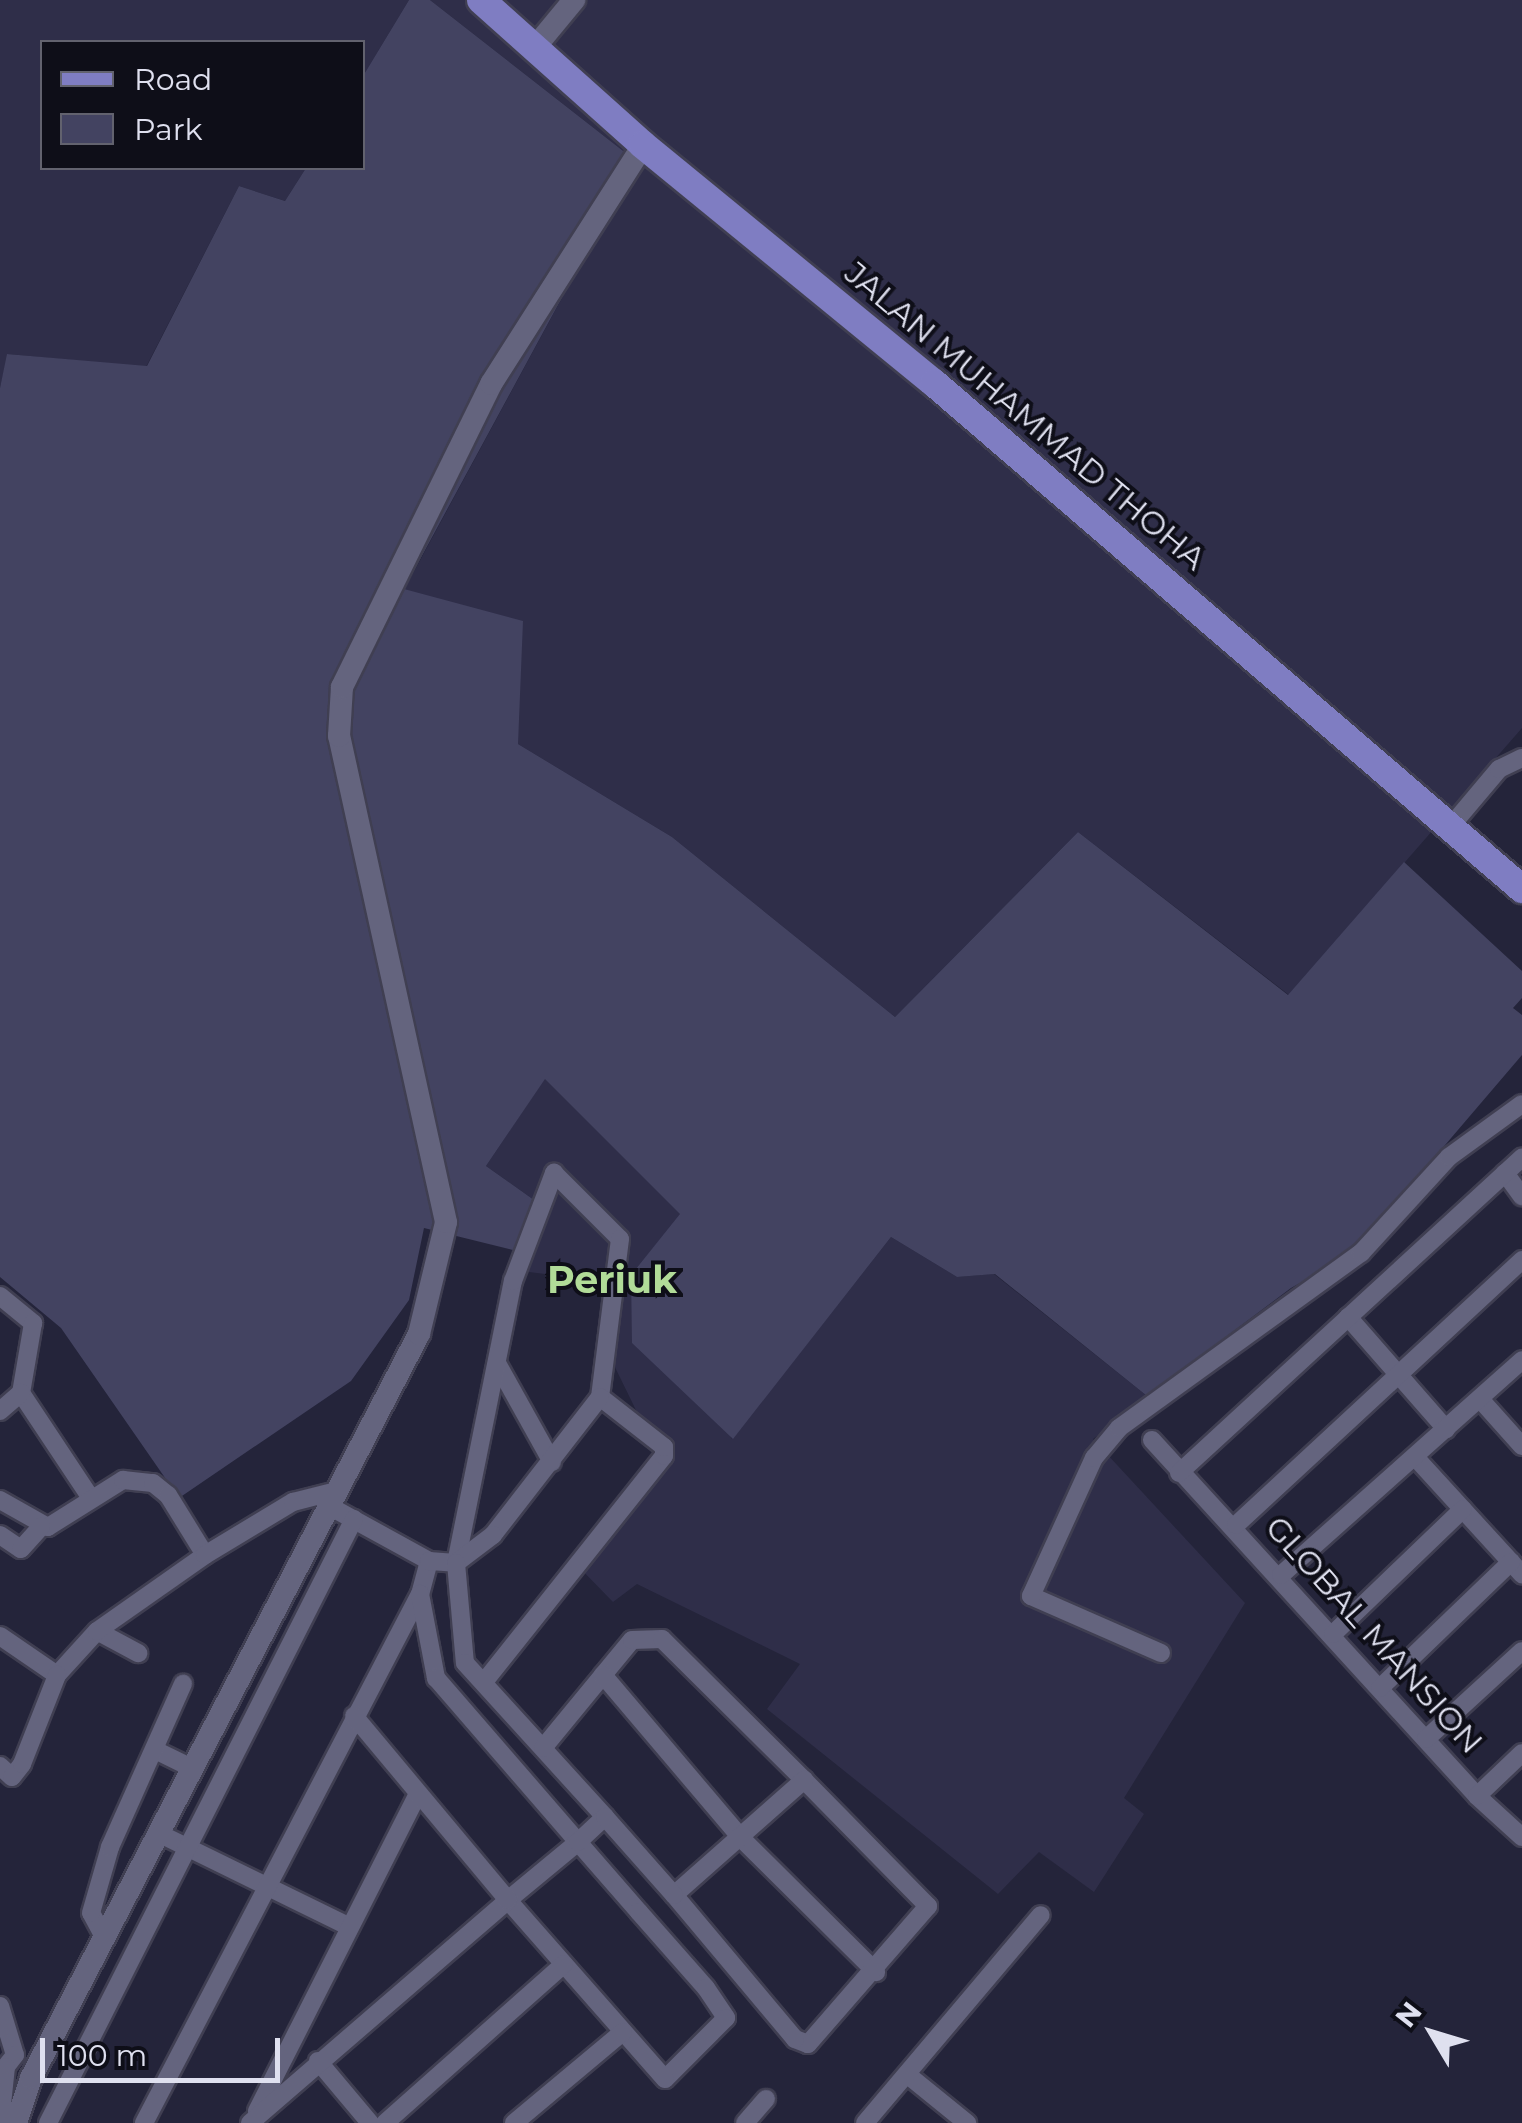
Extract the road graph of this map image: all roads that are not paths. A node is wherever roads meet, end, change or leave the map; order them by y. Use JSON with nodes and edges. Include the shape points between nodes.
{"nodes":[{"id":1,"x":481,"y":0,"type":"edge"},
{"id":2,"x":574,"y":0,"type":"edge"},
{"id":3,"x":536,"y":46,"type":"junction"},
{"id":4,"x":643,"y":144,"type":"junction"},
{"id":5,"x":1522,"y":758,"type":"edge"},
{"id":6,"x":1450,"y":826,"type":"junction"},
{"id":7,"x":1522,"y":889,"type":"edge"},
{"id":8,"x":1522,"y":1104,"type":"edge"},
{"id":9,"x":1522,"y":1158,"type":"edge"},
{"id":10,"x":1505,"y":1173,"type":"junction"},
{"id":11,"x":1522,"y":1196,"type":"edge"},
{"id":12,"x":1522,"y":1260,"type":"edge"},
{"id":13,"x":0,"y":1296,"type":"edge"},
{"id":14,"x":1348,"y":1317,"type":"junction"},
{"id":15,"x":1522,"y":1360,"type":"edge"},
{"id":16,"x":498,"y":1365,"type":"junction"},
{"id":17,"x":1397,"y":1373,"type":"junction"},
{"id":18,"x":21,"y":1393,"type":"junction"},
{"id":19,"x":600,"y":1397,"type":"junction"},
{"id":20,"x":1480,"y":1399,"type":"junction"},
{"id":21,"x":0,"y":1411,"type":"edge"},
{"id":22,"x":1446,"y":1429,"type":"junction"},
{"id":23,"x":1152,"y":1440,"type":"dead end"},
{"id":24,"x":1522,"y":1446,"type":"edge"},
{"id":25,"x":1415,"y":1457,"type":"junction"},
{"id":26,"x":552,"y":1462,"type":"junction"},
{"id":27,"x":1180,"y":1473,"type":"junction"},
{"id":28,"x":90,"y":1497,"type":"junction"},
{"id":29,"x":333,"y":1499,"type":"junction"},
{"id":30,"x":0,"y":1500,"type":"edge"},
{"id":31,"x":1462,"y":1509,"type":"junction"},
{"id":32,"x":354,"y":1519,"type":"junction"},
{"id":33,"x":1236,"y":1526,"type":"junction"},
{"id":34,"x":41,"y":1528,"type":"junction"},
{"id":35,"x":0,"y":1534,"type":"edge"},
{"id":36,"x":204,"y":1555,"type":"junction"},
{"id":37,"x":429,"y":1561,"type":"junction"},
{"id":38,"x":456,"y":1563,"type":"junction"},
{"id":39,"x":1517,"y":1568,"type":"edge"},
{"id":40,"x":1281,"y":1575,"type":"junction"},
{"id":41,"x":420,"y":1594,"type":"junction"},
{"id":42,"x":97,"y":1631,"type":"junction"},
{"id":43,"x":1333,"y":1634,"type":"junction"},
{"id":44,"x":0,"y":1636,"type":"edge"},
{"id":45,"x":1522,"y":1650,"type":"edge"},
{"id":46,"x":138,"y":1653,"type":"dead end"},
{"id":47,"x":1161,"y":1653,"type":"dead end"},
{"id":48,"x":57,"y":1675,"type":"junction"},
{"id":49,"x":603,"y":1675,"type":"junction"},
{"id":50,"x":484,"y":1682,"type":"junction"},
{"id":51,"x":183,"y":1684,"type":"dead end"},
{"id":52,"x":1380,"y":1688,"type":"junction"},
{"id":53,"x":354,"y":1716,"type":"junction"},
{"id":54,"x":1426,"y":1740,"type":"junction"},
{"id":55,"x":542,"y":1748,"type":"junction"},
{"id":56,"x":155,"y":1750,"type":"junction"},
{"id":57,"x":1522,"y":1753,"type":"edge"},
{"id":58,"x":0,"y":1766,"type":"edge"},
{"id":59,"x":194,"y":1769,"type":"junction"},
{"id":60,"x":804,"y":1780,"type":"junction"},
{"id":61,"x":418,"y":1794,"type":"junction"},
{"id":62,"x":1477,"y":1796,"type":"junction"},
{"id":63,"x":604,"y":1817,"type":"junction"},
{"id":64,"x":160,"y":1834,"type":"junction"},
{"id":65,"x":1522,"y":1837,"type":"edge"},
{"id":66,"x":742,"y":1839,"type":"junction"},
{"id":67,"x":578,"y":1842,"type":"junction"},
{"id":68,"x":184,"y":1846,"type":"junction"},
{"id":69,"x":269,"y":1883,"type":"junction"},
{"id":70,"x":674,"y":1895,"type":"junction"},
{"id":71,"x":508,"y":1900,"type":"junction"},
{"id":72,"x":1040,"y":1915,"type":"dead end"},
{"id":73,"x":348,"y":1926,"type":"junction"},
{"id":74,"x":104,"y":1937,"type":"junction"},
{"id":75,"x":564,"y":1964,"type":"junction"},
{"id":76,"x":876,"y":1972,"type":"junction"},
{"id":77,"x":0,"y":2006,"type":"edge"},
{"id":78,"x":65,"y":2014,"type":"junction"},
{"id":79,"x":90,"y":2028,"type":"junction"},
{"id":80,"x":622,"y":2032,"type":"junction"},
{"id":81,"x":46,"y":2053,"type":"junction"},
{"id":82,"x":318,"y":2061,"type":"junction"},
{"id":83,"x":7,"y":2065,"type":"edge"},
{"id":84,"x":909,"y":2076,"type":"junction"},
{"id":85,"x":766,"y":2098,"type":"dead end"},
{"id":86,"x":251,"y":2122,"type":"edge"},
{"id":87,"x":0,"y":2123,"type":"edge"},
{"id":88,"x":16,"y":2123,"type":"edge"},
{"id":89,"x":48,"y":2123,"type":"edge"},
{"id":90,"x":144,"y":2123,"type":"edge"},
{"id":91,"x":370,"y":2123,"type":"edge"},
{"id":92,"x":384,"y":2123,"type":"edge"},
{"id":93,"x":514,"y":2123,"type":"edge"},
{"id":94,"x":744,"y":2123,"type":"edge"},
{"id":95,"x":865,"y":2123,"type":"edge"},
{"id":96,"x":967,"y":2123,"type":"edge"}],
"edges":[{"from":1,"to":3,"type":"main road","name":"JALAN MUHAMMAD THOHA"},
{"from":2,"to":3,"type":"street"},
{"from":3,"to":4,"type":"main road","name":"JALAN MUHAMMAD THOHA"},
{"from":4,"to":6,"type":"main road","name":"JALAN MUHAMMAD THOHA","via":[[934,383]]},
{"from":4,"to":29,"type":"street","via":[[491,384],[342,686],[338,736],[446,1222],[419,1334]]},
{"from":5,"to":6,"type":"street","via":[[1499,769]]},
{"from":6,"to":7,"type":"main road","name":"JALAN MUHAMMAD THOHA"},
{"from":8,"to":47,"type":"street","via":[[1449,1157],[1361,1253],[1119,1428],[1094,1458],[1031,1596]]},
{"from":9,"to":10,"type":"street"},
{"from":10,"to":11,"type":"street"},
{"from":10,"to":14,"type":"street"},
{"from":12,"to":17,"type":"street"},
{"from":13,"to":18,"type":"street","via":[[33,1323]]},
{"from":14,"to":17,"type":"street"},
{"from":14,"to":27,"type":"street"},
{"from":15,"to":20,"type":"street"},
{"from":16,"to":19,"type":"street","via":[[513,1280],[554,1174],[620,1239]]},
{"from":16,"to":26,"type":"street"},
{"from":16,"to":38,"type":"street"},
{"from":17,"to":22,"type":"street"},
{"from":17,"to":33,"type":"street"},
{"from":18,"to":21,"type":"street"},
{"from":18,"to":28,"type":"street"},
{"from":19,"to":26,"type":"street"},
{"from":19,"to":50,"type":"street","via":[[664,1446],[664,1456]]},
{"from":20,"to":22,"type":"street"},
{"from":20,"to":24,"type":"street"},
{"from":22,"to":25,"type":"street"},
{"from":23,"to":27,"type":"street","name":"GLOBAL MANSION"},
{"from":25,"to":31,"type":"street"},
{"from":25,"to":40,"type":"street"},
{"from":26,"to":38,"type":"street","via":[[493,1536]]},
{"from":27,"to":33,"type":"street","name":"GLOBAL MANSION"},
{"from":28,"to":34,"type":"street"},
{"from":28,"to":36,"type":"street","via":[[124,1480],[153,1483]]},
{"from":29,"to":32,"type":"street"},
{"from":29,"to":36,"type":"street","via":[[293,1502]]},
{"from":29,"to":59,"type":"street"},
{"from":30,"to":34,"type":"street"},
{"from":31,"to":39,"type":"street"},
{"from":31,"to":43,"type":"street"},
{"from":32,"to":37,"type":"street"},
{"from":32,"to":68,"type":"street"},
{"from":33,"to":40,"type":"street","name":"GLOBAL MANSION"},
{"from":34,"to":35,"type":"street","via":[[21,1549]]},
{"from":36,"to":42,"type":"street"},
{"from":37,"to":38,"type":"street"},
{"from":37,"to":41,"type":"street"},
{"from":38,"to":50,"type":"street","via":[[465,1663]]},
{"from":39,"to":52,"type":"street"},
{"from":40,"to":43,"type":"street","name":"GLOBAL MANSION"},
{"from":41,"to":53,"type":"street"},
{"from":41,"to":67,"type":"street","via":[[436,1678]]},
{"from":42,"to":46,"type":"street"},
{"from":42,"to":48,"type":"street"},
{"from":43,"to":52,"type":"street","name":"GLOBAL MANSION"},
{"from":44,"to":48,"type":"street"},
{"from":45,"to":54,"type":"street"},
{"from":48,"to":58,"type":"street","via":[[22,1764],[12,1777]]},
{"from":49,"to":55,"type":"street"},
{"from":49,"to":60,"type":"street","via":[[632,1640],[662,1638]]},
{"from":49,"to":66,"type":"street"},
{"from":50,"to":55,"type":"street"},
{"from":51,"to":56,"type":"street"},
{"from":52,"to":54,"type":"street","name":"GLOBAL MANSION"},
{"from":53,"to":61,"type":"street"},
{"from":53,"to":69,"type":"street"},
{"from":54,"to":62,"type":"street","name":"GLOBAL MANSION"},
{"from":55,"to":63,"type":"street"},
{"from":56,"to":59,"type":"street"},
{"from":56,"to":74,"type":"street","via":[[110,1847],[91,1914]]},
{"from":57,"to":62,"type":"street"},
{"from":59,"to":64,"type":"street"},
{"from":60,"to":66,"type":"street"},
{"from":60,"to":76,"type":"street","via":[[926,1898],[925,1913]]},
{"from":61,"to":71,"type":"street"},
{"from":61,"to":73,"type":"street"},
{"from":62,"to":65,"type":"street","name":"GLOBAL MANSION"},
{"from":63,"to":67,"type":"street"},
{"from":63,"to":70,"type":"street"},
{"from":64,"to":68,"type":"street"},
{"from":64,"to":74,"type":"street"},
{"from":66,"to":70,"type":"street"},
{"from":66,"to":76,"type":"street"},
{"from":67,"to":71,"type":"street"},
{"from":67,"to":80,"type":"street","via":[[726,2018],[665,2079]]},
{"from":68,"to":69,"type":"street"},
{"from":68,"to":79,"type":"street"},
{"from":69,"to":73,"type":"street"},
{"from":69,"to":90,"type":"street"},
{"from":70,"to":76,"type":"street","via":[[802,2044],[816,2042]]},
{"from":71,"to":75,"type":"street"},
{"from":71,"to":82,"type":"street"},
{"from":72,"to":84,"type":"street"},
{"from":73,"to":86,"type":"street"},
{"from":74,"to":78,"type":"street"},
{"from":75,"to":80,"type":"street"},
{"from":75,"to":92,"type":"street"},
{"from":77,"to":83,"type":"street"},
{"from":78,"to":79,"type":"street"},
{"from":78,"to":81,"type":"street"},
{"from":79,"to":89,"type":"street"},
{"from":80,"to":93,"type":"street"},
{"from":81,"to":83,"type":"street"},
{"from":81,"to":88,"type":"street"},
{"from":82,"to":86,"type":"street"},
{"from":82,"to":91,"type":"street"},
{"from":83,"to":87,"type":"street"},
{"from":84,"to":95,"type":"street"},
{"from":84,"to":96,"type":"street"},
{"from":85,"to":94,"type":"street"}]}
